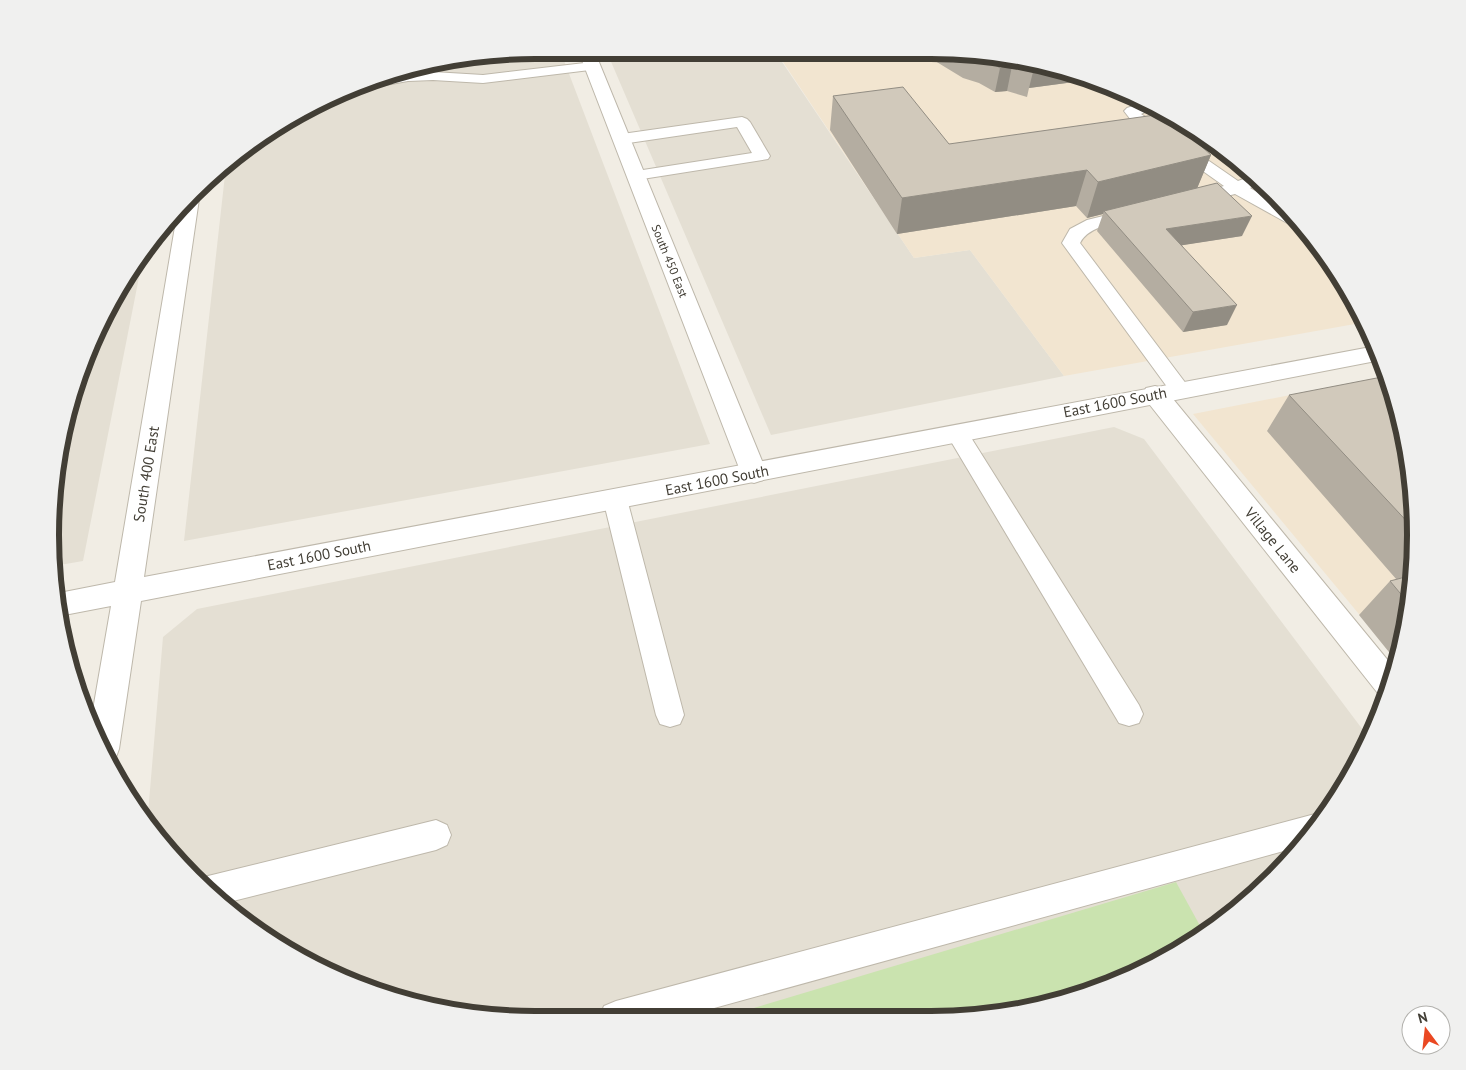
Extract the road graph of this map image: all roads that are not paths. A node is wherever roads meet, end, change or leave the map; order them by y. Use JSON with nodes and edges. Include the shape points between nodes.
{"nodes":[{"id":1,"x":585,"y":59,"type":"edge"},
{"id":2,"x":590,"y":59,"type":"edge"},
{"id":3,"x":402,"y":78,"type":"edge"},
{"id":4,"x":1141,"y":108,"type":"edge"},
{"id":5,"x":622,"y":139,"type":"junction"},
{"id":6,"x":636,"y":175,"type":"junction"},
{"id":7,"x":1245,"y":185,"type":"edge"},
{"id":8,"x":1179,"y":202,"type":"edge"},
{"id":9,"x":1276,"y":207,"type":"edge"},
{"id":10,"x":1150,"y":209,"type":"edge"},
{"id":11,"x":187,"y":210,"type":"edge"},
{"id":12,"x":1371,"y":354,"type":"edge"},
{"id":13,"x":1167,"y":392,"type":"junction"},
{"id":14,"x":957,"y":433,"type":"junction"},
{"id":15,"x":754,"y":473,"type":"junction"},
{"id":16,"x":616,"y":499,"type":"junction"},
{"id":17,"x":127,"y":591,"type":"junction"},
{"id":18,"x":64,"y":603,"type":"edge"},
{"id":19,"x":1385,"y":678,"type":"edge"},
{"id":20,"x":1129,"y":714,"type":"dead end"},
{"id":21,"x":670,"y":715,"type":"dead end"},
{"id":22,"x":105,"y":738,"type":"edge"},
{"id":23,"x":1304,"y":831,"type":"edge"},
{"id":24,"x":436,"y":835,"type":"dead end"},
{"id":25,"x":217,"y":890,"type":"edge"},
{"id":26,"x":642,"y":1011,"type":"edge"}],
"edges":[{"from":1,"to":3,"type":"lane","via":[[483,79]]},
{"from":2,"to":5,"type":"street","name":"South 450 East"},
{"from":4,"to":7,"type":"lane","via":[[1132,111],[1136,118]]},
{"from":5,"to":6,"type":"street","name":"South 450 East"},
{"from":5,"to":6,"type":"lane","via":[[742,122],[762,156]]},
{"from":6,"to":15,"type":"street","name":"South 450 East"},
{"from":7,"to":8,"type":"lane"},
{"from":7,"to":9,"type":"lane"},
{"from":10,"to":13,"type":"lane","via":[[1093,224],[1076,232],[1072,243]]},
{"from":11,"to":17,"type":"street","name":"South 400 East"},
{"from":12,"to":13,"type":"street","name":"East 1600 South"},
{"from":13,"to":14,"type":"street","name":"East 1600 South"},
{"from":13,"to":19,"type":"street","name":"Village Lane"},
{"from":14,"to":15,"type":"street","name":"East 1600 South"},
{"from":14,"to":20,"type":"lane"},
{"from":15,"to":16,"type":"street","name":"East 1600 South"},
{"from":16,"to":17,"type":"street","name":"East 1600 South"},
{"from":16,"to":21,"type":"lane"},
{"from":17,"to":18,"type":"street","name":"East 1600 South"},
{"from":17,"to":22,"type":"street","name":"South 400 East"},
{"from":23,"to":26,"type":"lane"},
{"from":24,"to":25,"type":"lane"}]}
